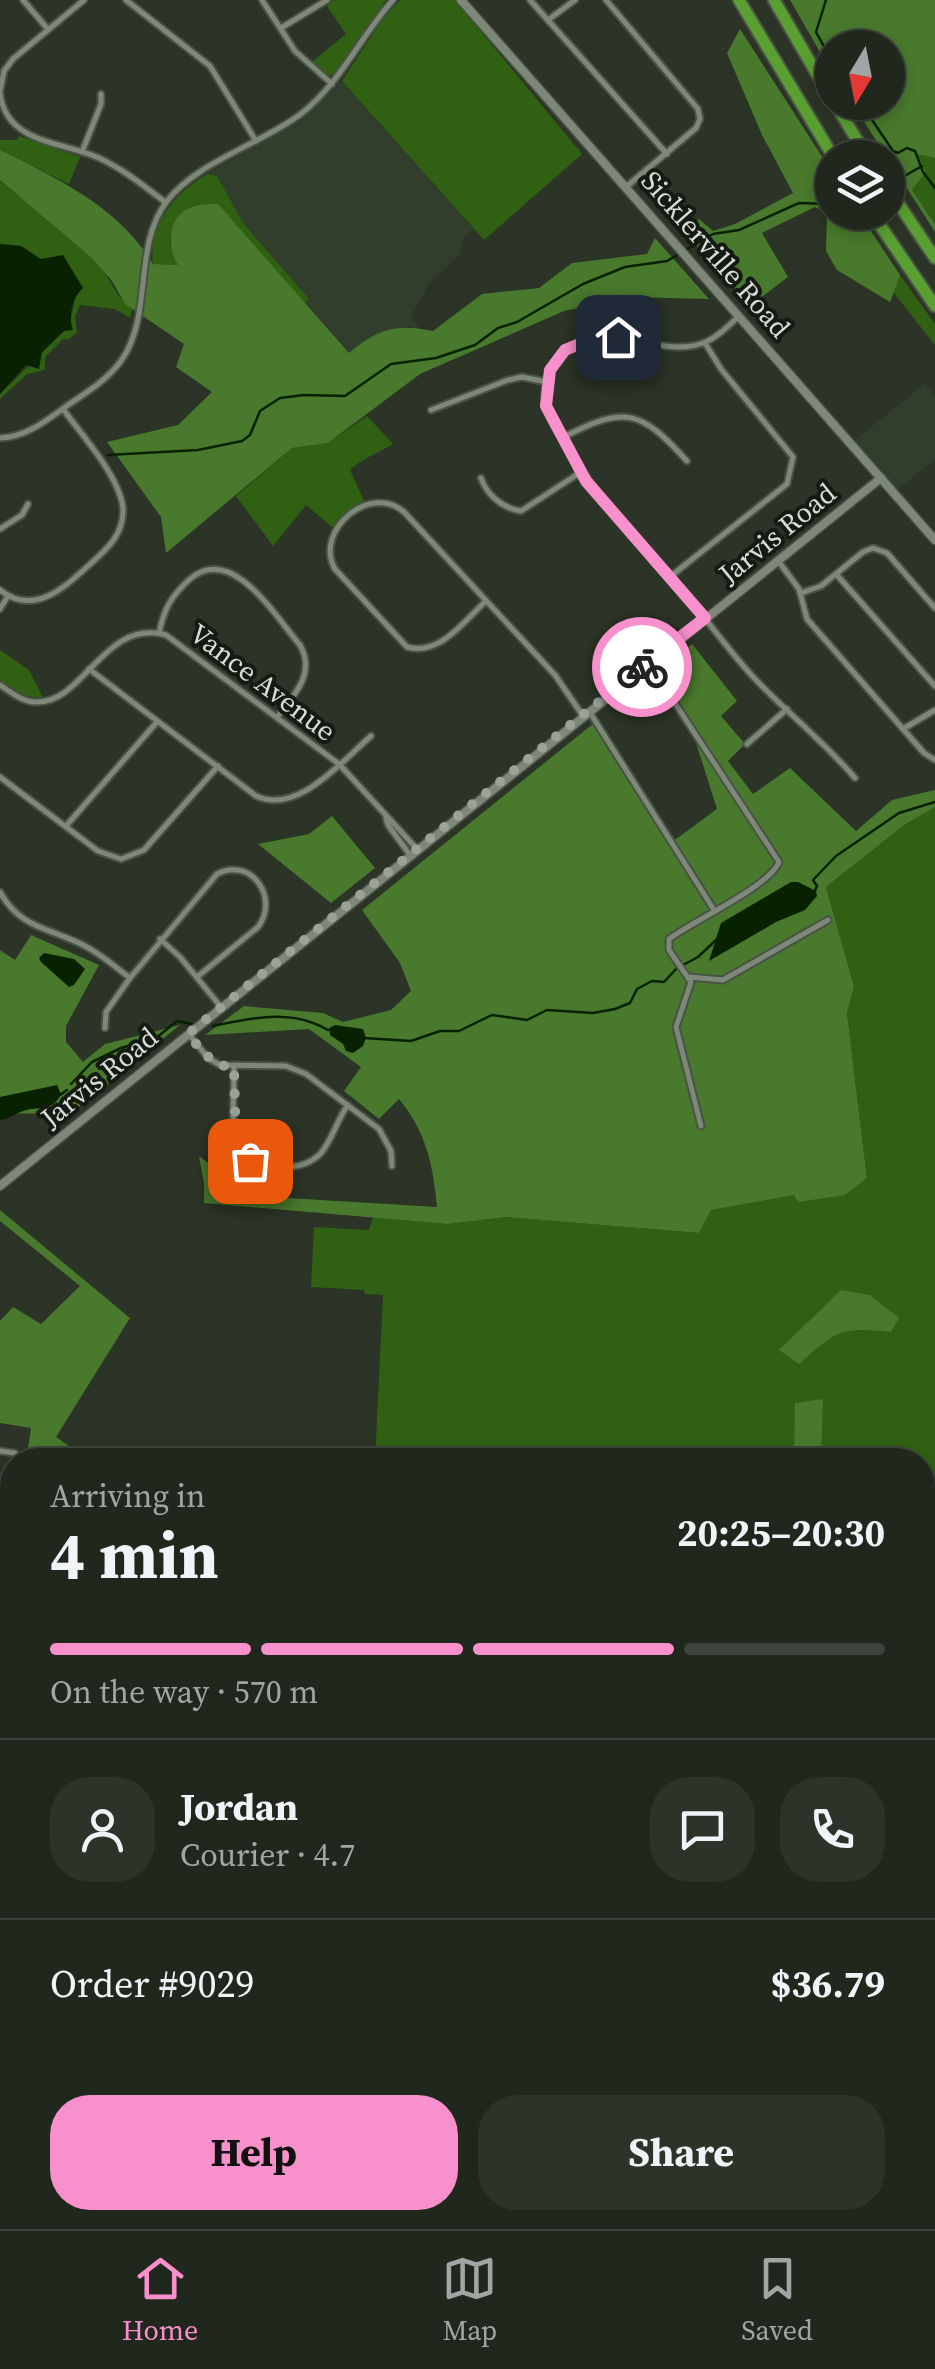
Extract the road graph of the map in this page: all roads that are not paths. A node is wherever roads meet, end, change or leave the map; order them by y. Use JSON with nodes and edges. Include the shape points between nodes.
{"nodes":[{"id":1,"x":23,"y":0,"type":"edge"},
{"id":2,"x":84,"y":0,"type":"edge"},
{"id":3,"x":126,"y":0,"type":"edge"},
{"id":4,"x":262,"y":0,"type":"edge"},
{"id":5,"x":327,"y":0,"type":"edge"},
{"id":6,"x":393,"y":0,"type":"edge"},
{"id":7,"x":462,"y":0,"type":"edge"},
{"id":8,"x":530,"y":0,"type":"edge"},
{"id":9,"x":575,"y":0,"type":"edge"},
{"id":10,"x":606,"y":0,"type":"edge"},
{"id":11,"x":739,"y":0,"type":"edge"},
{"id":12,"x":774,"y":0,"type":"edge"},
{"id":13,"x":548,"y":20,"type":"junction"},
{"id":14,"x":47,"y":28,"type":"junction"},
{"id":15,"x":281,"y":28,"type":"junction"},
{"id":16,"x":815,"y":70,"type":"edge"},
{"id":17,"x":1,"y":75,"type":"edge"},
{"id":18,"x":332,"y":84,"type":"junction"},
{"id":19,"x":0,"y":92,"type":"edge"},
{"id":20,"x":101,"y":94,"type":"dead end"},
{"id":21,"x":823,"y":140,"type":"edge"},
{"id":22,"x":256,"y":141,"type":"junction"},
{"id":23,"x":82,"y":152,"type":"junction"},
{"id":24,"x":667,"y":154,"type":"junction"},
{"id":25,"x":626,"y":187,"type":"junction"},
{"id":26,"x":166,"y":203,"type":"junction"},
{"id":27,"x":905,"y":213,"type":"edge"},
{"id":28,"x":883,"y":230,"type":"edge"},
{"id":29,"x":935,"y":258,"type":"edge"},
{"id":30,"x":935,"y":306,"type":"edge"},
{"id":31,"x":739,"y":316,"type":"junction"},
{"id":32,"x":706,"y":342,"type":"junction"},
{"id":33,"x":547,"y":382,"type":"junction"},
{"id":34,"x":63,"y":408,"type":"junction"},
{"id":35,"x":431,"y":410,"type":"dead end"},
{"id":36,"x":0,"y":438,"type":"edge"},
{"id":37,"x":562,"y":438,"type":"junction"},
{"id":38,"x":687,"y":461,"type":"dead end"},
{"id":39,"x":581,"y":472,"type":"junction"},
{"id":40,"x":481,"y":478,"type":"dead end"},
{"id":41,"x":881,"y":478,"type":"junction"},
{"id":42,"x":28,"y":504,"type":"dead end"},
{"id":43,"x":0,"y":530,"type":"edge"},
{"id":44,"x":935,"y":540,"type":"edge"},
{"id":45,"x":779,"y":562,"type":"junction"},
{"id":46,"x":836,"y":574,"type":"junction"},
{"id":47,"x":671,"y":576,"type":"junction"},
{"id":48,"x":0,"y":590,"type":"edge"},
{"id":49,"x":800,"y":592,"type":"junction"},
{"id":50,"x":8,"y":596,"type":"junction"},
{"id":51,"x":486,"y":601,"type":"junction"},
{"id":52,"x":935,"y":608,"type":"edge"},
{"id":53,"x":0,"y":610,"type":"edge"},
{"id":54,"x":705,"y":618,"type":"junction"},
{"id":55,"x":159,"y":633,"type":"junction"},
{"id":56,"x":648,"y":662,"type":"junction"},
{"id":57,"x":89,"y":669,"type":"junction"},
{"id":58,"x":0,"y":685,"type":"edge"},
{"id":59,"x":935,"y":686,"type":"edge"},
{"id":60,"x":787,"y":709,"type":"junction"},
{"id":61,"x":935,"y":710,"type":"edge"},
{"id":62,"x":586,"y":713,"type":"junction"},
{"id":63,"x":278,"y":717,"type":"junction"},
{"id":64,"x":158,"y":722,"type":"junction"},
{"id":65,"x":903,"y":729,"type":"junction"},
{"id":66,"x":371,"y":736,"type":"dead end"},
{"id":67,"x":746,"y":744,"type":"dead end"},
{"id":68,"x":935,"y":760,"type":"edge"},
{"id":69,"x":339,"y":764,"type":"junction"},
{"id":70,"x":218,"y":766,"type":"junction"},
{"id":71,"x":0,"y":777,"type":"edge"},
{"id":72,"x":855,"y":778,"type":"dead end"},
{"id":73,"x":66,"y":826,"type":"junction"},
{"id":74,"x":414,"y":852,"type":"junction"},
{"id":75,"x":0,"y":892,"type":"edge"},
{"id":76,"x":714,"y":910,"type":"junction"},
{"id":77,"x":828,"y":920,"type":"dead end"},
{"id":78,"x":160,"y":939,"type":"junction"},
{"id":79,"x":689,"y":977,"type":"junction"},
{"id":80,"x":130,"y":978,"type":"junction"},
{"id":81,"x":197,"y":978,"type":"junction"},
{"id":82,"x":222,"y":1007,"type":"junction"},
{"id":83,"x":106,"y":1028,"type":"dead end"},
{"id":84,"x":188,"y":1034,"type":"junction"},
{"id":85,"x":234,"y":1068,"type":"junction"},
{"id":86,"x":348,"y":1106,"type":"junction"},
{"id":87,"x":701,"y":1126,"type":"dead end"},
{"id":88,"x":392,"y":1166,"type":"dead end"},
{"id":89,"x":0,"y":1185,"type":"edge"}],
"edges":[{"from":1,"to":14,"type":"street"},
{"from":2,"to":14,"type":"street"},
{"from":3,"to":22,"type":"street","via":[[210,66]]},
{"from":4,"to":15,"type":"street"},
{"from":5,"to":15,"type":"street"},
{"from":6,"to":18,"type":"street"},
{"from":7,"to":25,"type":"street","name":"Sicklerville Road"},
{"from":8,"to":13,"type":"street"},
{"from":9,"to":13,"type":"street"},
{"from":10,"to":24,"type":"street","via":[[698,109],[696,128]]},
{"from":11,"to":21,"type":"highway"},
{"from":12,"to":16,"type":"highway"},
{"from":13,"to":24,"type":"street"},
{"from":14,"to":17,"type":"street"},
{"from":15,"to":18,"type":"street"},
{"from":17,"to":19,"type":"street"},
{"from":18,"to":22,"type":"street"},
{"from":19,"to":23,"type":"street","via":[[7,118],[20,130]]},
{"from":20,"to":23,"type":"street"},
{"from":22,"to":26,"type":"street","via":[[188,181]]},
{"from":23,"to":26,"type":"street","via":[[118,168]]},
{"from":24,"to":25,"type":"street"},
{"from":25,"to":31,"type":"street","name":"Sicklerville Road"},
{"from":26,"to":34,"type":"street","via":[[150,239],[129,347],[110,374]]},
{"from":27,"to":29,"type":"highway"},
{"from":28,"to":30,"type":"highway"},
{"from":31,"to":32,"type":"street"},
{"from":31,"to":41,"type":"street","name":"Sicklerville Road"},
{"from":32,"to":33,"type":"street","via":[[679,347],[594,338],[565,350]]},
{"from":32,"to":47,"type":"street","via":[[793,457],[792,473],[769,500]]},
{"from":33,"to":35,"type":"street","via":[[508,380]]},
{"from":33,"to":37,"type":"street","via":[[546,406]]},
{"from":34,"to":36,"type":"street","via":[[29,432]]},
{"from":34,"to":50,"type":"street","via":[[118,488],[121,526],[108,549],[55,594]]},
{"from":37,"to":38,"type":"street","via":[[618,415],[652,426]]},
{"from":37,"to":39,"type":"street"},
{"from":39,"to":40,"type":"street","via":[[520,511],[500,503]]},
{"from":39,"to":47,"type":"street"},
{"from":41,"to":44,"type":"street","name":"Sicklerville Road"},
{"from":41,"to":45,"type":"street","name":"Jarvis Road"},
{"from":42,"to":43,"type":"street"},
{"from":45,"to":49,"type":"street"},
{"from":45,"to":54,"type":"street","name":"Jarvis Road"},
{"from":46,"to":49,"type":"street"},
{"from":46,"to":52,"type":"street","via":[[866,550],[880,550]]},
{"from":46,"to":59,"type":"street"},
{"from":47,"to":54,"type":"street"},
{"from":48,"to":50,"type":"street"},
{"from":49,"to":65,"type":"street","via":[[807,619]]},
{"from":50,"to":53,"type":"street"},
{"from":51,"to":51,"type":"street","via":[[391,503],[364,505],[329,541],[334,570],[407,647],[438,645]]},
{"from":51,"to":62,"type":"street"},
{"from":54,"to":56,"type":"street","name":"Jarvis Road"},
{"from":54,"to":60,"type":"street"},
{"from":55,"to":57,"type":"street","name":"Vance Avenue","via":[[121,640]]},
{"from":55,"to":63,"type":"street","name":"Vance Avenue"},
{"from":55,"to":63,"type":"street","via":[[168,602],[196,574],[217,568],[239,576],[305,654],[302,684]]},
{"from":56,"to":62,"type":"street","name":"Jarvis Road"},
{"from":56,"to":76,"type":"street","via":[[777,856],[778,865],[763,880]]},
{"from":57,"to":58,"type":"street","name":"Vance Avenue","via":[[41,702]]},
{"from":57,"to":64,"type":"street"},
{"from":60,"to":67,"type":"street"},
{"from":60,"to":72,"type":"street"},
{"from":61,"to":65,"type":"street"},
{"from":62,"to":74,"type":"street","name":"Jarvis Road"},
{"from":62,"to":76,"type":"street"},
{"from":63,"to":69,"type":"street","name":"Vance Avenue"},
{"from":64,"to":70,"type":"street"},
{"from":64,"to":73,"type":"street"},
{"from":65,"to":68,"type":"street"},
{"from":66,"to":69,"type":"street"},
{"from":69,"to":70,"type":"street","via":[[295,797],[275,802],[256,796]]},
{"from":69,"to":74,"type":"street","name":"Vance Avenue"},
{"from":70,"to":73,"type":"street","via":[[136,856],[105,856]]},
{"from":71,"to":73,"type":"street"},
{"from":74,"to":82,"type":"street","name":"Jarvis Road"},
{"from":75,"to":80,"type":"street","via":[[27,923],[82,944]]},
{"from":76,"to":79,"type":"street","via":[[669,939],[669,950]]},
{"from":77,"to":79,"type":"street","via":[[722,980]]},
{"from":78,"to":80,"type":"street"},
{"from":78,"to":81,"type":"street"},
{"from":78,"to":81,"type":"street","via":[[220,872],[240,870],[260,884],[268,904],[262,923]]},
{"from":79,"to":87,"type":"street","via":[[676,1027]]},
{"from":80,"to":83,"type":"street","via":[[106,1012]]},
{"from":81,"to":82,"type":"street"},
{"from":82,"to":84,"type":"street","name":"Jarvis Road"},
{"from":84,"to":85,"type":"street","via":[[208,1058]]},
{"from":84,"to":89,"type":"street","name":"Jarvis Road"},
{"from":85,"to":86,"type":"street","via":[[290,1067]]},
{"from":85,"to":86,"type":"street","via":[[236,1142],[254,1163],[290,1167],[313,1160]]},
{"from":86,"to":88,"type":"street","via":[[381,1132]]}]}
